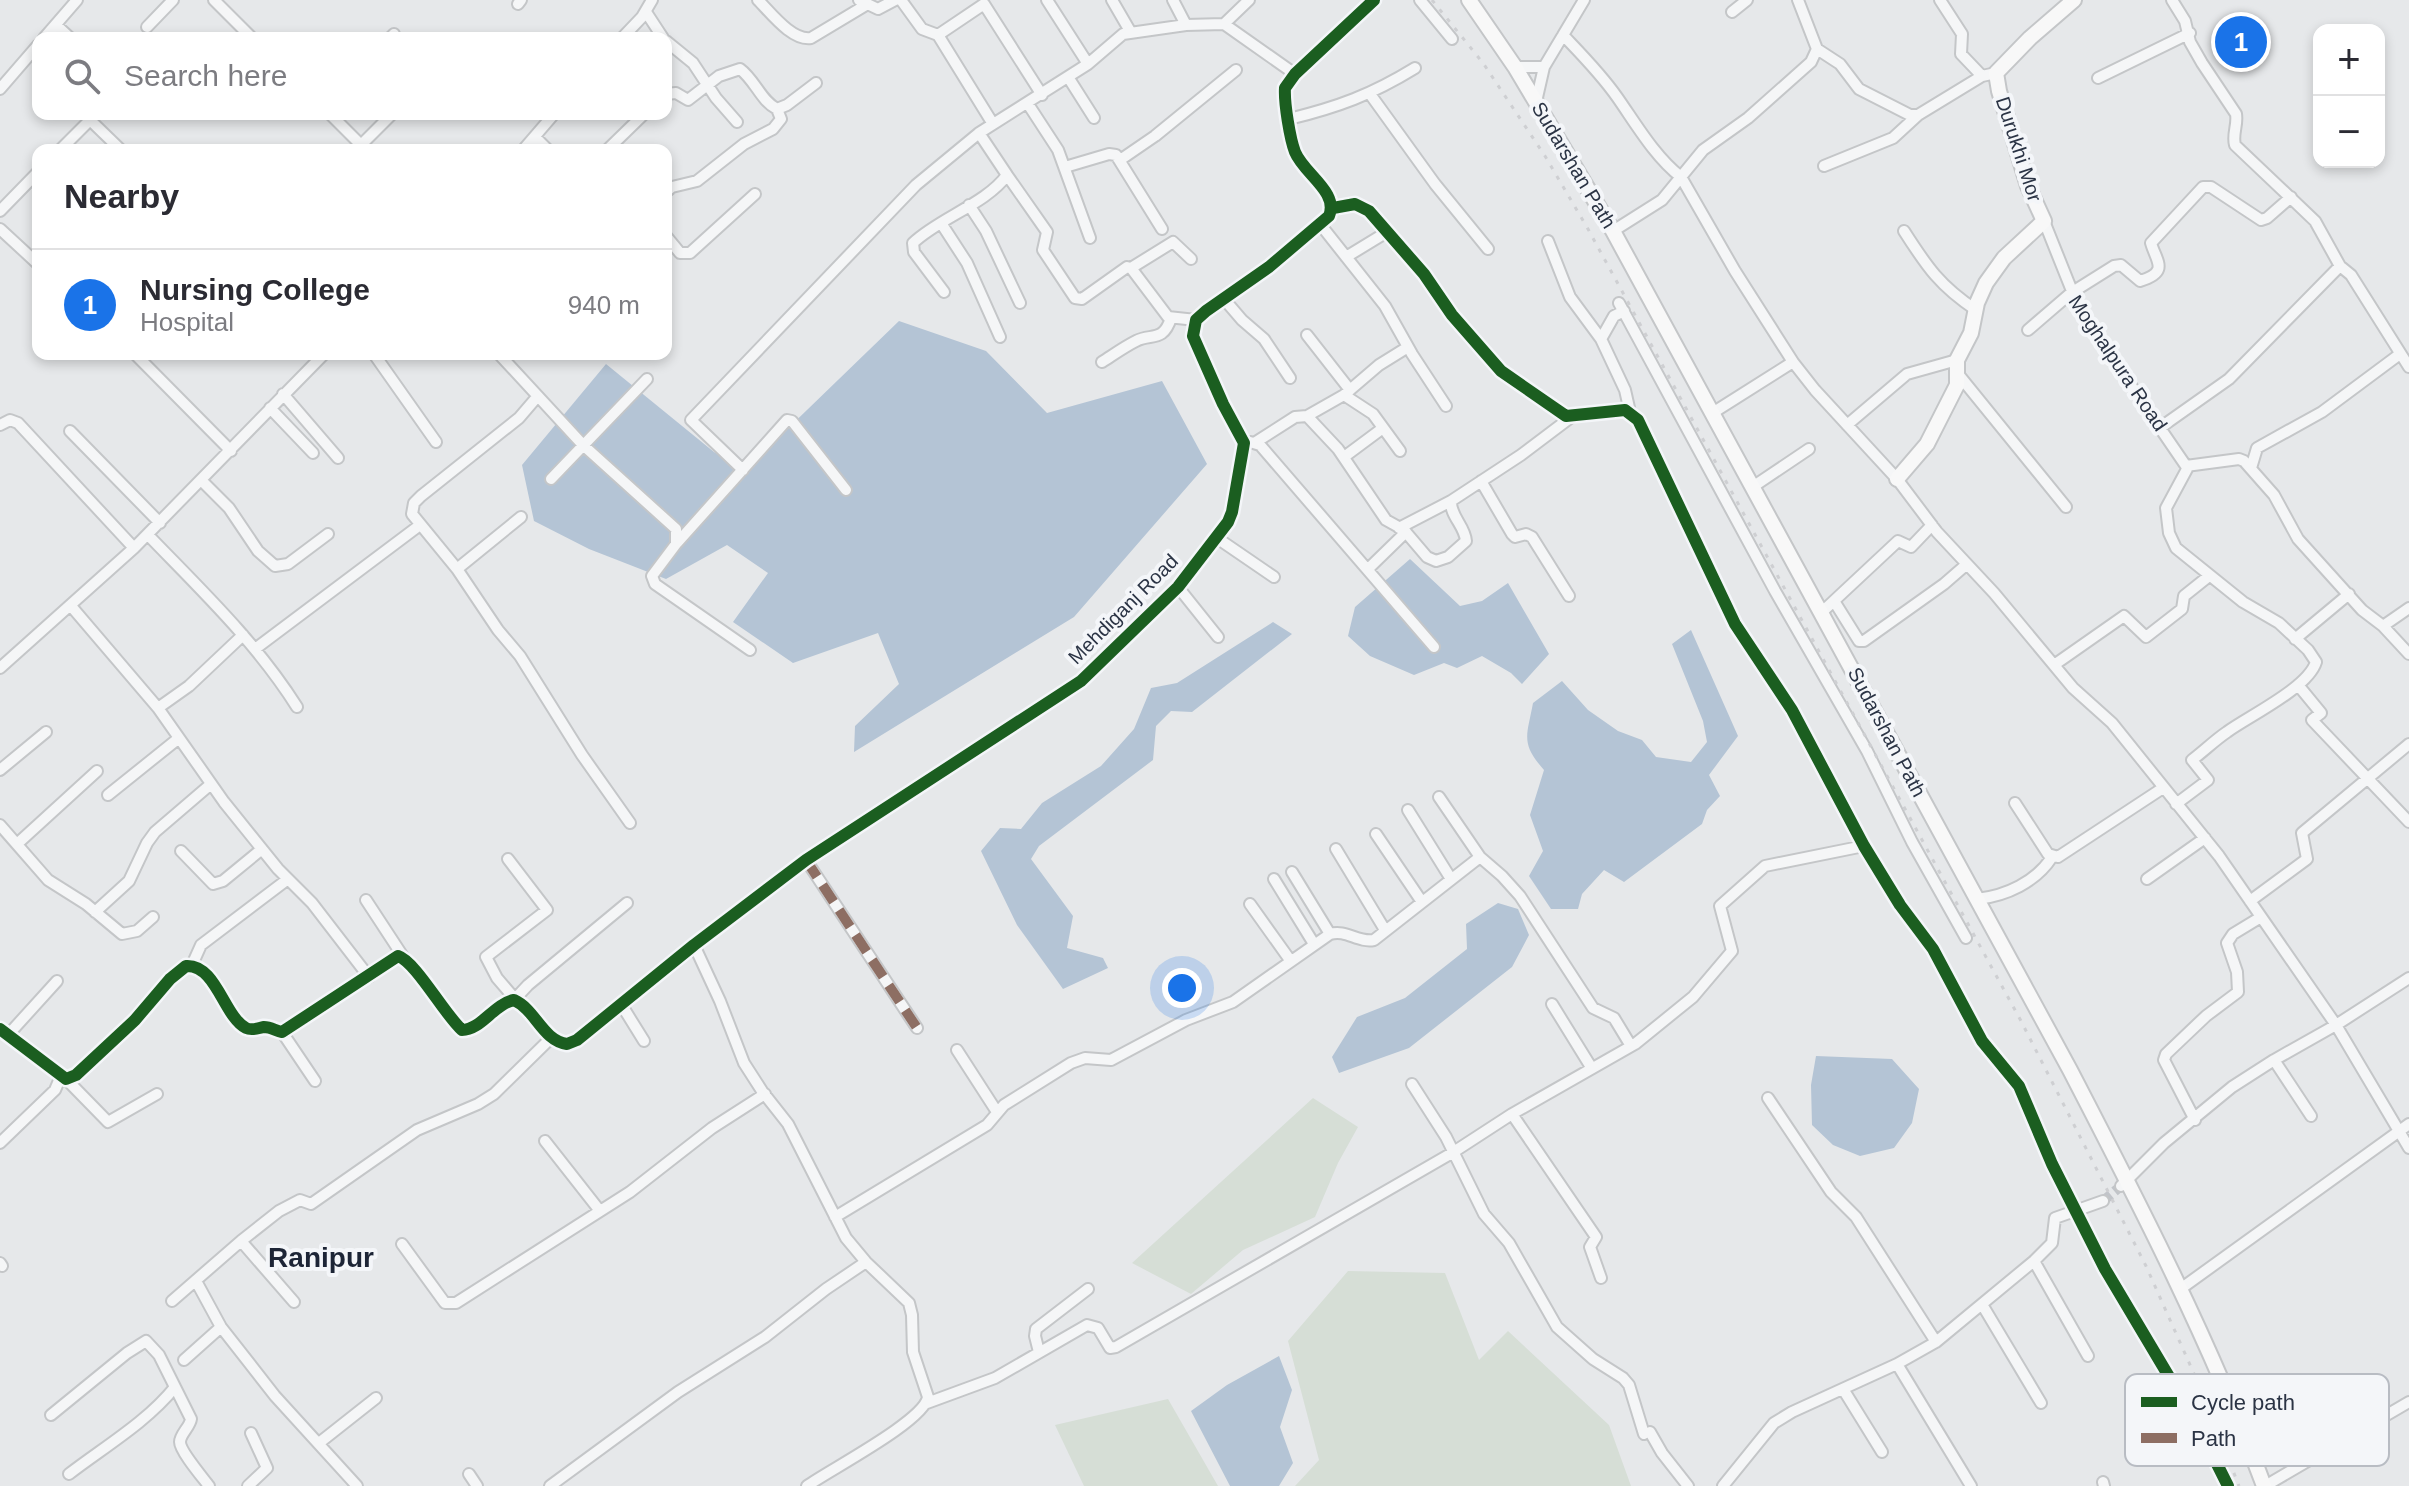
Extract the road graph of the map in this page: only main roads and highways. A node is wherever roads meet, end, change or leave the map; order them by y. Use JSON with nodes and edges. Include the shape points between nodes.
{"nodes":[{"id":1,"x":1469,"y":0,"type":"edge"},
{"id":2,"x":2069,"y":5,"type":"edge"},
{"id":3,"x":1897,"y":479,"type":"road end"},
{"id":4,"x":2216,"y":1374,"type":"edge"},
{"id":5,"x":2257,"y":1466,"type":"edge"},
{"id":6,"x":2265,"y":1486,"type":"edge"}],
"edges":[{"from":1,"to":4,"type":"main road","name":"Sudarshan Path","via":[[1613,231],[1714,412],[1977,899],[2179,1290]]},
{"from":2,"to":3,"type":"main road","name":"Durukhi Mor","via":[[1989,75],[2044,221],[1986,283],[1957,367],[1957,385],[1927,444]]},
{"from":5,"to":6,"type":"main road","name":"Sudarshan Path"}]}
